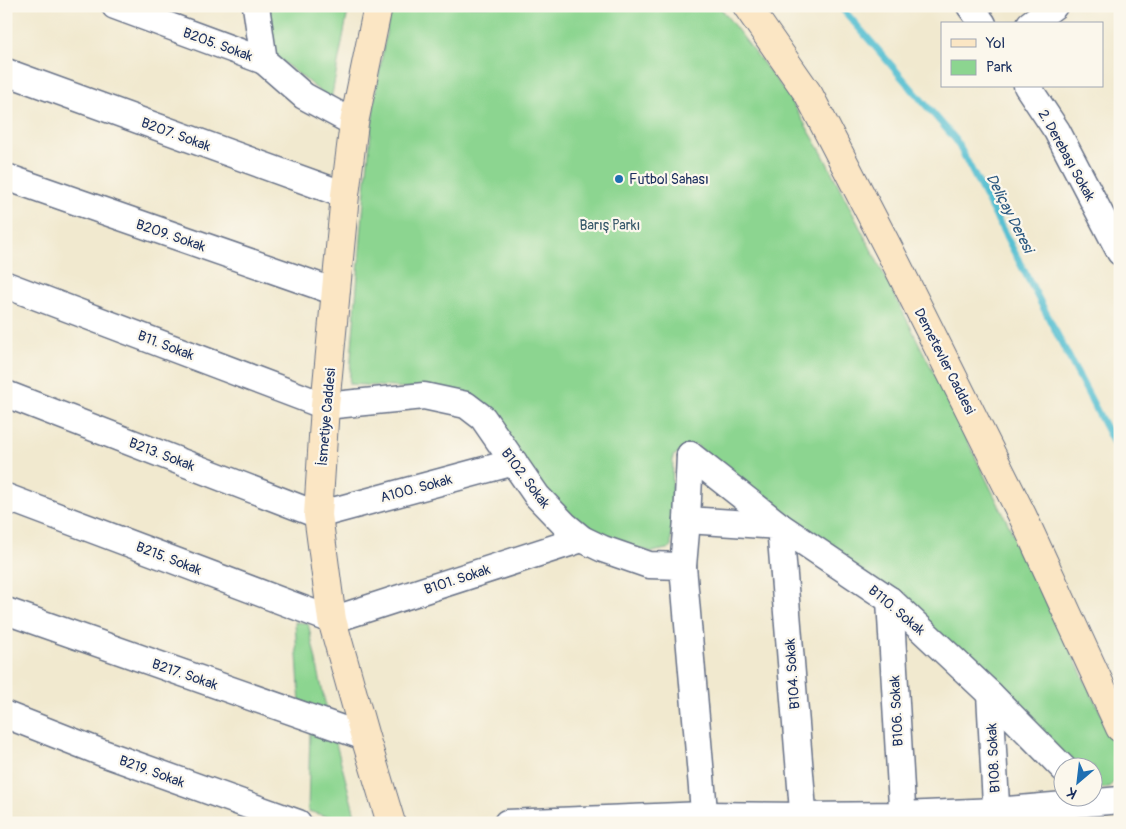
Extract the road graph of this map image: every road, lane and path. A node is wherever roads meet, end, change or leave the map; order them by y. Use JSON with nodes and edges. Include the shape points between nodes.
{"nodes":[{"id":1,"x":115,"y":6,"type":"edge"},
{"id":2,"x":256,"y":6,"type":"edge"},
{"id":3,"x":378,"y":6,"type":"edge"},
{"id":4,"x":747,"y":6,"type":"edge"},
{"id":5,"x":970,"y":6,"type":"edge"},
{"id":6,"x":1054,"y":6,"type":"edge"},
{"id":7,"x":982,"y":22,"type":"edge"},
{"id":8,"x":1033,"y":22,"type":"edge"},
{"id":9,"x":264,"y":61,"type":"junction"},
{"id":10,"x":6,"y":72,"type":"edge"},
{"id":11,"x":1028,"y":88,"type":"edge"},
{"id":12,"x":354,"y":123,"type":"junction"},
{"id":13,"x":6,"y":177,"type":"edge"},
{"id":14,"x":345,"y":195,"type":"junction"},
{"id":15,"x":1120,"y":252,"type":"edge"},
{"id":16,"x":6,"y":284,"type":"edge"},
{"id":17,"x":336,"y":292,"type":"junction"},
{"id":18,"x":6,"y":394,"type":"edge"},
{"id":19,"x":325,"y":406,"type":"junction"},
{"id":20,"x":514,"y":462,"type":"junction"},
{"id":21,"x":6,"y":497,"type":"edge"},
{"id":22,"x":318,"y":515,"type":"junction"},
{"id":23,"x":687,"y":520,"type":"junction"},
{"id":24,"x":780,"y":526,"type":"junction"},
{"id":25,"x":582,"y":539,"type":"junction"},
{"id":26,"x":683,"y":566,"type":"junction"},
{"id":27,"x":890,"y":600,"type":"junction"},
{"id":28,"x":6,"y":611,"type":"edge"},
{"id":29,"x":332,"y":620,"type":"junction"},
{"id":30,"x":990,"y":694,"type":"junction"},
{"id":31,"x":6,"y":716,"type":"edge"},
{"id":32,"x":1120,"y":728,"type":"edge"},
{"id":33,"x":365,"y":737,"type":"junction"},
{"id":34,"x":1054,"y":758,"type":"edge"},
{"id":35,"x":1092,"y":806,"type":"edge"},
{"id":36,"x":997,"y":817,"type":"edge"},
{"id":37,"x":704,"y":819,"type":"edge"},
{"id":38,"x":902,"y":819,"type":"edge"},
{"id":39,"x":803,"y":820,"type":"edge"},
{"id":40,"x":298,"y":823,"type":"edge"},
{"id":41,"x":391,"y":823,"type":"edge"},
{"id":42,"x":507,"y":823,"type":"edge"}],
"edges":[{"from":1,"to":9,"type":"street","name":"B205. Sokak"},
{"from":2,"to":9,"type":"street"},
{"from":3,"to":12,"type":"main road","name":"İsmetiye Caddesi"},
{"from":4,"to":32,"type":"main road","name":"Demetevler Caddesi","via":[[809,95],[1023,517]]},
{"from":5,"to":7,"type":"street"},
{"from":6,"to":8,"type":"street"},
{"from":9,"to":12,"type":"street","via":[[304,96]]},
{"from":10,"to":14,"type":"street","name":"B207. Sokak"},
{"from":11,"to":15,"type":"street","name":"2. Derebaşı Sokak","via":[[1056,130]]},
{"from":12,"to":14,"type":"main road","name":"İsmetiye Caddesi"},
{"from":13,"to":17,"type":"street","name":"B209. Sokak"},
{"from":14,"to":17,"type":"main road","name":"İsmetiye Caddesi"},
{"from":16,"to":19,"type":"street","name":"B11. Sokak"},
{"from":17,"to":19,"type":"main road","name":"İsmetiye Caddesi"},
{"from":18,"to":22,"type":"street","name":"B213. Sokak"},
{"from":19,"to":20,"type":"street","name":"B102. Sokak","via":[[424,396],[466,405],[483,418]]},
{"from":19,"to":22,"type":"main road","name":"İsmetiye Caddesi"},
{"from":20,"to":22,"type":"street","name":"A100. Sokak"},
{"from":20,"to":25,"type":"street","name":"B102. Sokak","via":[[537,496],[564,526]]},
{"from":21,"to":29,"type":"street","name":"B215. Sokak"},
{"from":22,"to":29,"type":"main road","name":"İsmetiye Caddesi"},
{"from":23,"to":24,"type":"street"},
{"from":23,"to":24,"type":"street","name":"B110. Sokak","via":[[690,455]]},
{"from":23,"to":26,"type":"street"},
{"from":24,"to":27,"type":"street","name":"B110. Sokak"},
{"from":24,"to":39,"type":"street","name":"B104. Sokak"},
{"from":25,"to":26,"type":"street","name":"B102. Sokak","via":[[649,565]]},
{"from":25,"to":29,"type":"street","name":"B101. Sokak"},
{"from":26,"to":37,"type":"street"},
{"from":27,"to":30,"type":"street","name":"B110. Sokak"},
{"from":27,"to":38,"type":"street","name":"B106. Sokak"},
{"from":28,"to":33,"type":"street","name":"B217. Sokak"},
{"from":29,"to":33,"type":"main road","name":"İsmetiye Caddesi"},
{"from":30,"to":34,"type":"street","name":"B110. Sokak"},
{"from":30,"to":36,"type":"street","name":"B108. Sokak"},
{"from":31,"to":40,"type":"street","name":"B219. Sokak"},
{"from":33,"to":41,"type":"main road","name":"İsmetiye Caddesi"},
{"from":35,"to":36,"type":"street"},
{"from":36,"to":38,"type":"street"},
{"from":37,"to":39,"type":"street"},
{"from":37,"to":42,"type":"street"},
{"from":38,"to":39,"type":"street"}]}
